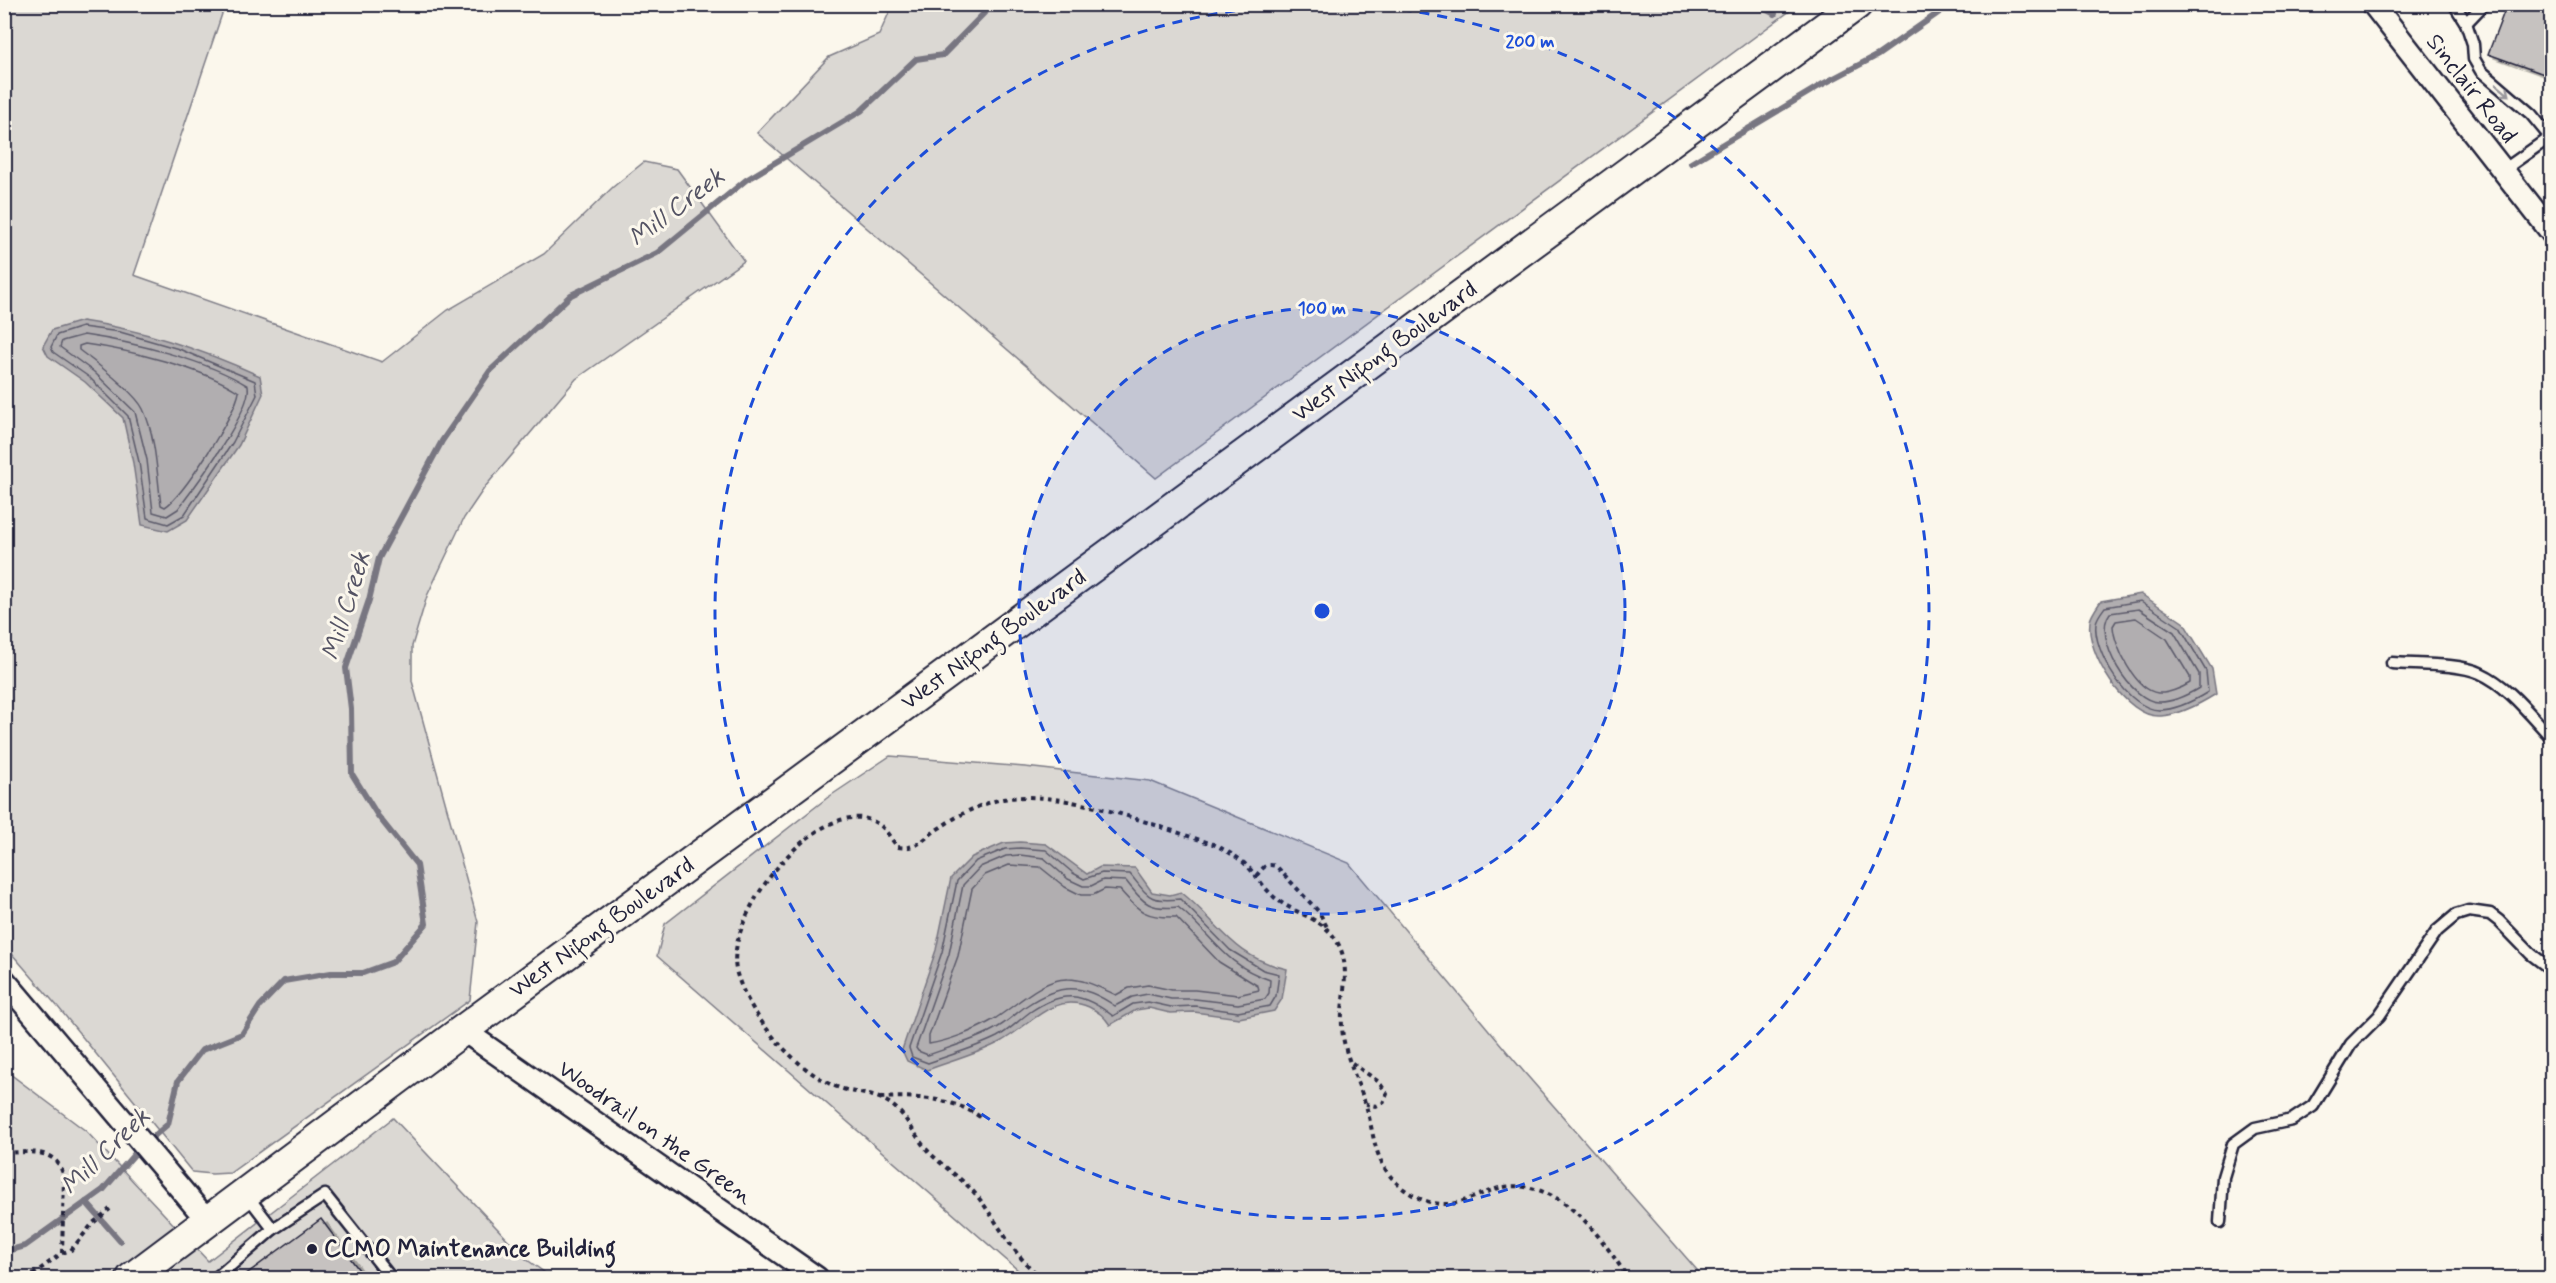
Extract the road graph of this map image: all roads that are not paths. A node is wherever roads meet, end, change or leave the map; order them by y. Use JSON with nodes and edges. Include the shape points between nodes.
{"nodes":[{"id":1,"x":1857,"y":4,"type":"edge"},
{"id":2,"x":2373,"y":4,"type":"edge"},
{"id":3,"x":2454,"y":4,"type":"edge"},
{"id":4,"x":2484,"y":4,"type":"edge"},
{"id":5,"x":2466,"y":23,"type":"junction"},
{"id":6,"x":2551,"y":137,"type":"edge"},
{"id":7,"x":2502,"y":171,"type":"junction"},
{"id":8,"x":2552,"y":232,"type":"edge"},
{"id":9,"x":2391,"y":663,"type":"dead end"},
{"id":10,"x":2552,"y":738,"type":"edge"},
{"id":11,"x":2552,"y":969,"type":"edge"},
{"id":12,"x":4,"y":980,"type":"edge"},
{"id":13,"x":463,"y":1030,"type":"junction"},
{"id":14,"x":245,"y":1192,"type":"junction"},
{"id":15,"x":207,"y":1220,"type":"junction"},
{"id":16,"x":2220,"y":1222,"type":"dead end"},
{"id":17,"x":273,"y":1229,"type":"junction"},
{"id":18,"x":132,"y":1278,"type":"edge"},
{"id":19,"x":216,"y":1278,"type":"edge"},
{"id":20,"x":391,"y":1278,"type":"edge"},
{"id":21,"x":817,"y":1278,"type":"edge"}],
"edges":[{"from":1,"to":13,"type":"main road","name":"West Nifong Boulevard"},
{"from":2,"to":7,"type":"street","name":"Sinclair Road"},
{"from":3,"to":5,"type":"lane"},
{"from":4,"to":5,"type":"lane"},
{"from":5,"to":6,"type":"lane","one_way":true,"via":[[2474,59],[2481,71],[2531,114]]},
{"from":6,"to":7,"type":"lane"},
{"from":7,"to":8,"type":"street","name":"Sinclair Road"},
{"from":9,"to":10,"type":"lane","via":[[2478,672],[2500,685]]},
{"from":11,"to":16,"type":"lane","via":[[2490,914],[2469,911],[2456,915],[2437,931],[2379,1016],[2351,1044],[2313,1106],[2292,1120],[2256,1128],[2233,1144],[2223,1177]]},
{"from":12,"to":15,"type":"street"},
{"from":13,"to":14,"type":"main road","name":"West Nifong Boulevard"},
{"from":13,"to":21,"type":"street","name":"Woodrail on the Green"},
{"from":14,"to":15,"type":"main road","name":"West Nifong Boulevard"},
{"from":14,"to":17,"type":"lane"},
{"from":15,"to":18,"type":"main road","name":"West Nifong Boulevard"},
{"from":17,"to":19,"type":"lane"},
{"from":17,"to":20,"type":"lane","via":[[325,1195]]}]}
